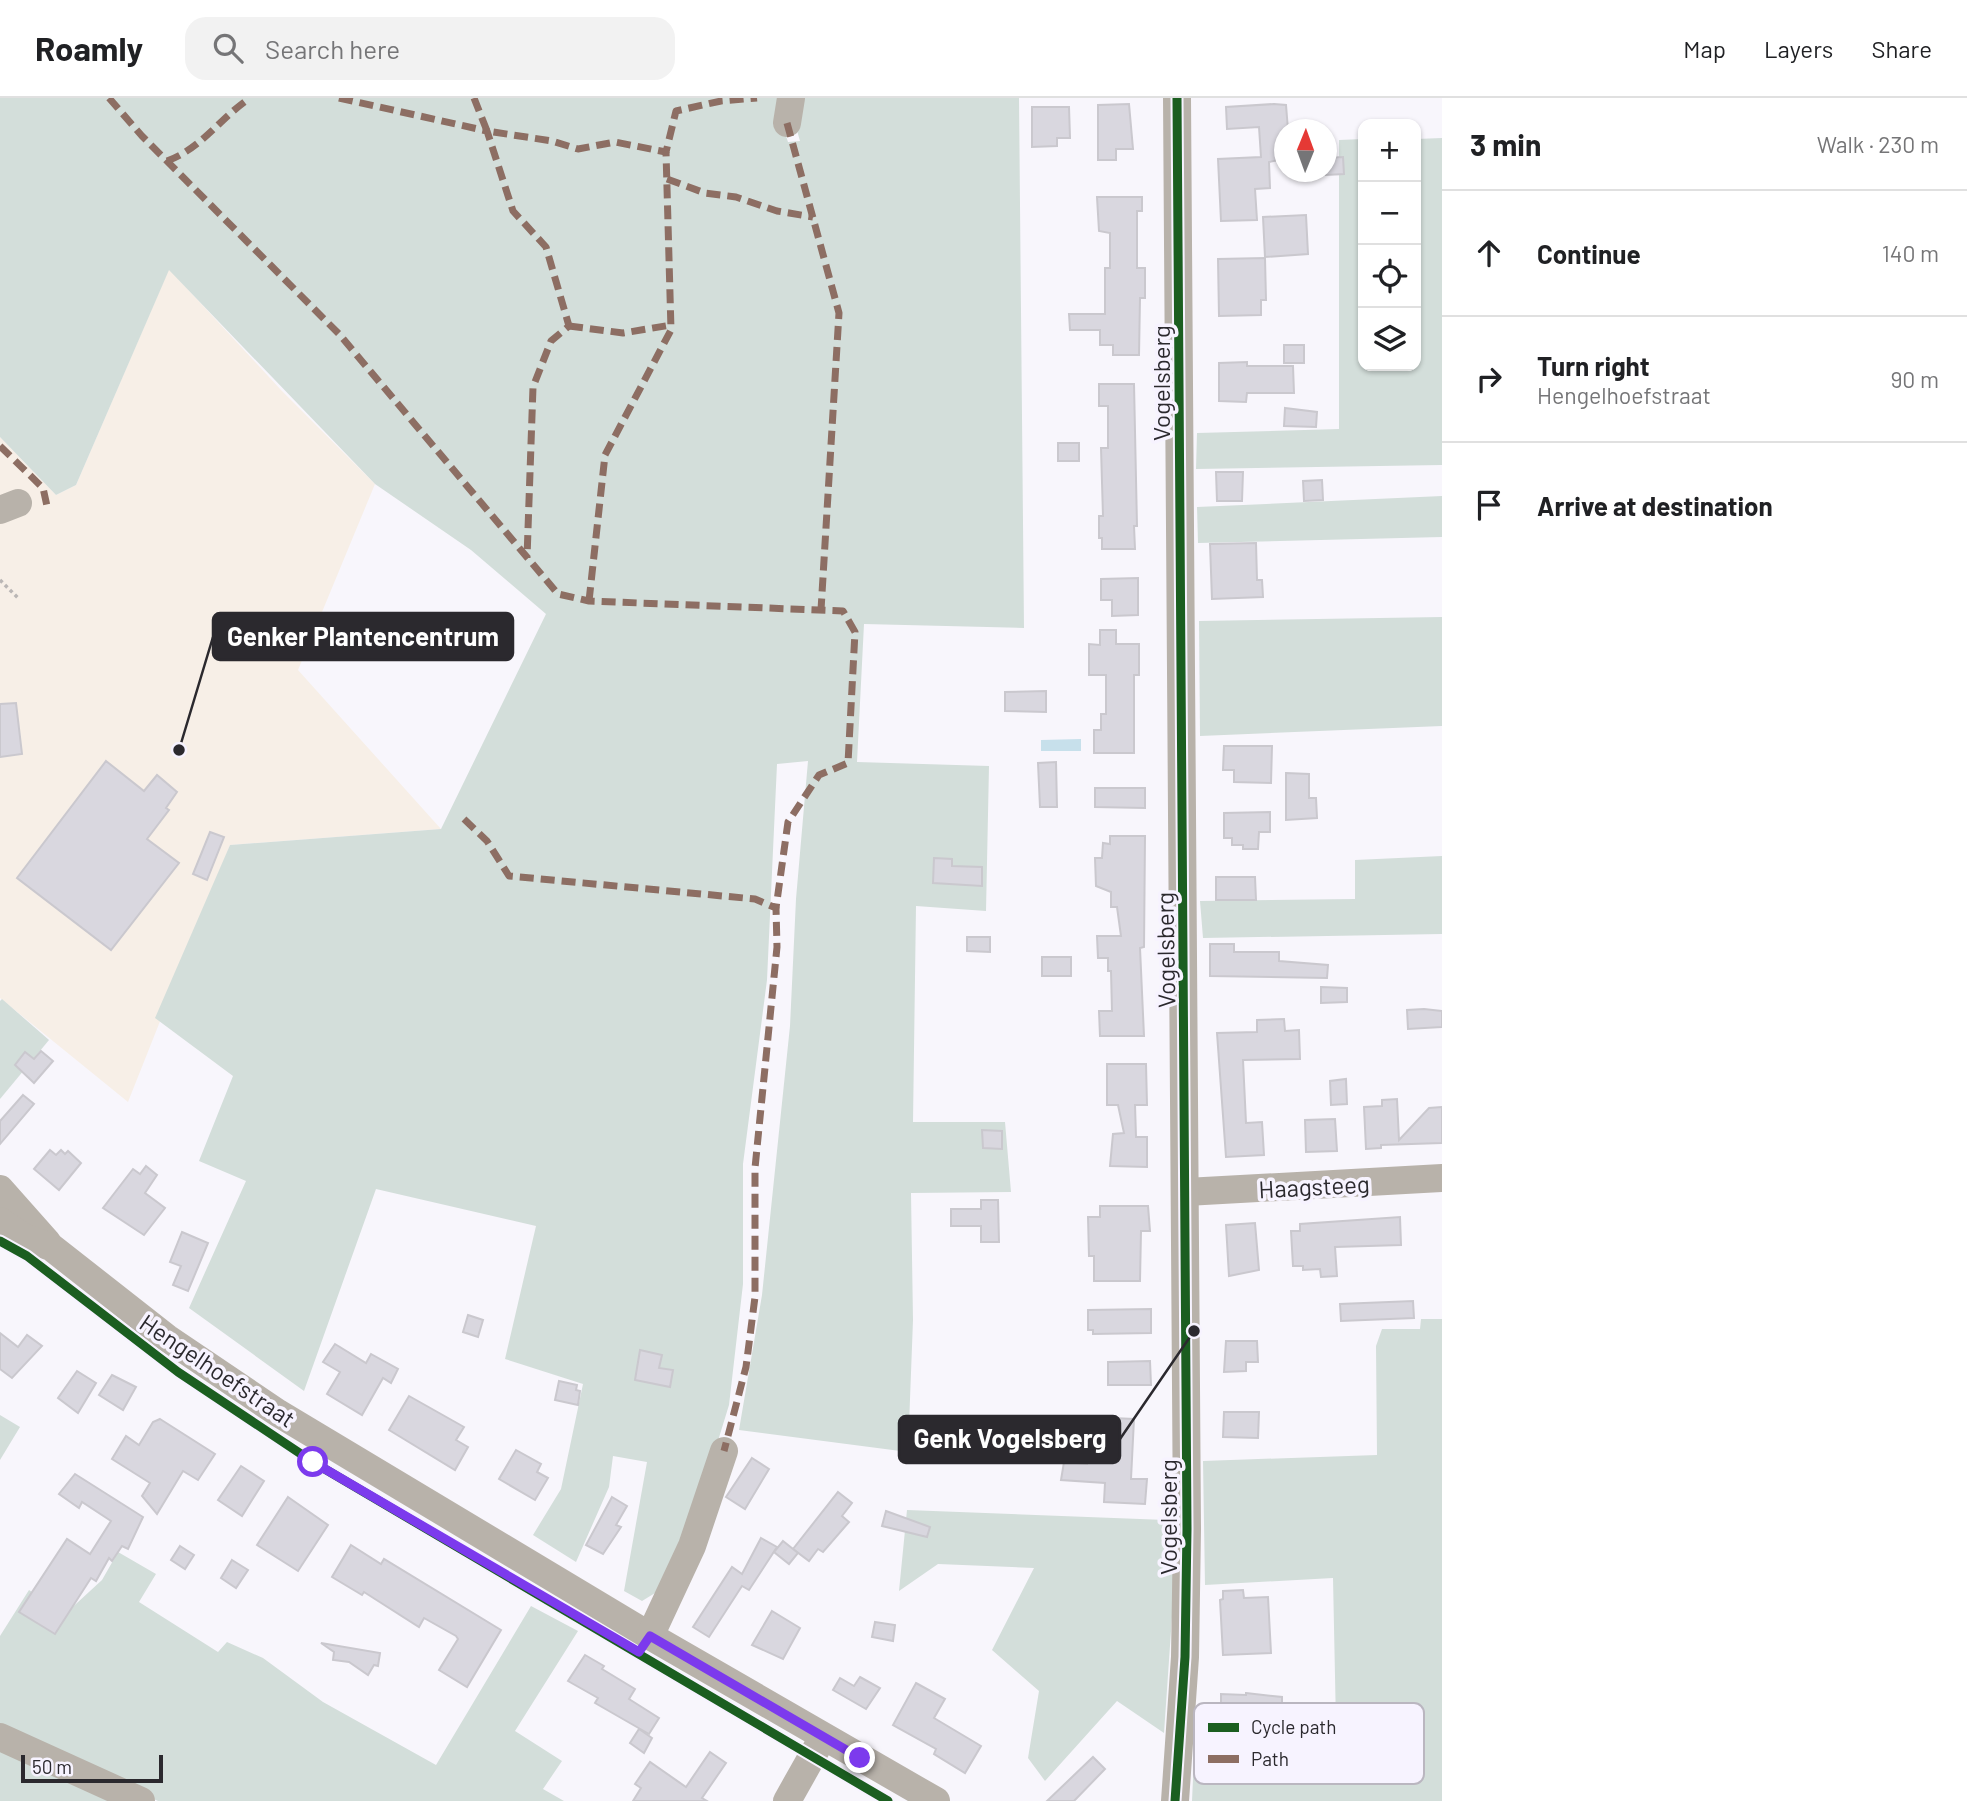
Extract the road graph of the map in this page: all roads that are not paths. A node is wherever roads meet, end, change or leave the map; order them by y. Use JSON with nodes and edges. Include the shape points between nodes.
{"nodes":[{"id":1,"x":1177,"y":98,"type":"edge"},
{"id":2,"x":1442,"y":1178,"type":"edge"},
{"id":3,"x":0,"y":1189,"type":"edge"},
{"id":4,"x":1186,"y":1192,"type":"junction"},
{"id":5,"x":0,"y":1221,"type":"edge"},
{"id":6,"x":51,"y":1247,"type":"junction"},
{"id":7,"x":724,"y":1451,"type":"dead end"},
{"id":8,"x":650,"y":1636,"type":"junction"},
{"id":9,"x":0,"y":1737,"type":"edge"},
{"id":10,"x":823,"y":1737,"type":"junction"},
{"id":11,"x":141,"y":1801,"type":"edge"},
{"id":12,"x":787,"y":1801,"type":"edge"},
{"id":13,"x":936,"y":1801,"type":"edge"},
{"id":14,"x":1175,"y":1801,"type":"edge"}],
"edges":[{"from":1,"to":4,"type":"street","name":"Vogelsberg"},
{"from":2,"to":4,"type":"street","name":"Haagsteeg"},
{"from":3,"to":6,"type":"street","name":"Hengelhoefstraat"},
{"from":4,"to":14,"type":"street","name":"Vogelsberg","via":[[1185,1657]]},
{"from":5,"to":6,"type":"street","name":"Hengelhoefstraat"},
{"from":6,"to":8,"type":"street","name":"Hengelhoefstraat","via":[[167,1338],[278,1413]]},
{"from":7,"to":8,"type":"street","via":[[692,1546]]},
{"from":8,"to":10,"type":"street","name":"Hengelhoefstraat"},
{"from":9,"to":11,"type":"street"},
{"from":10,"to":12,"type":"street"},
{"from":10,"to":13,"type":"street","name":"Hengelhoefstraat"}]}
